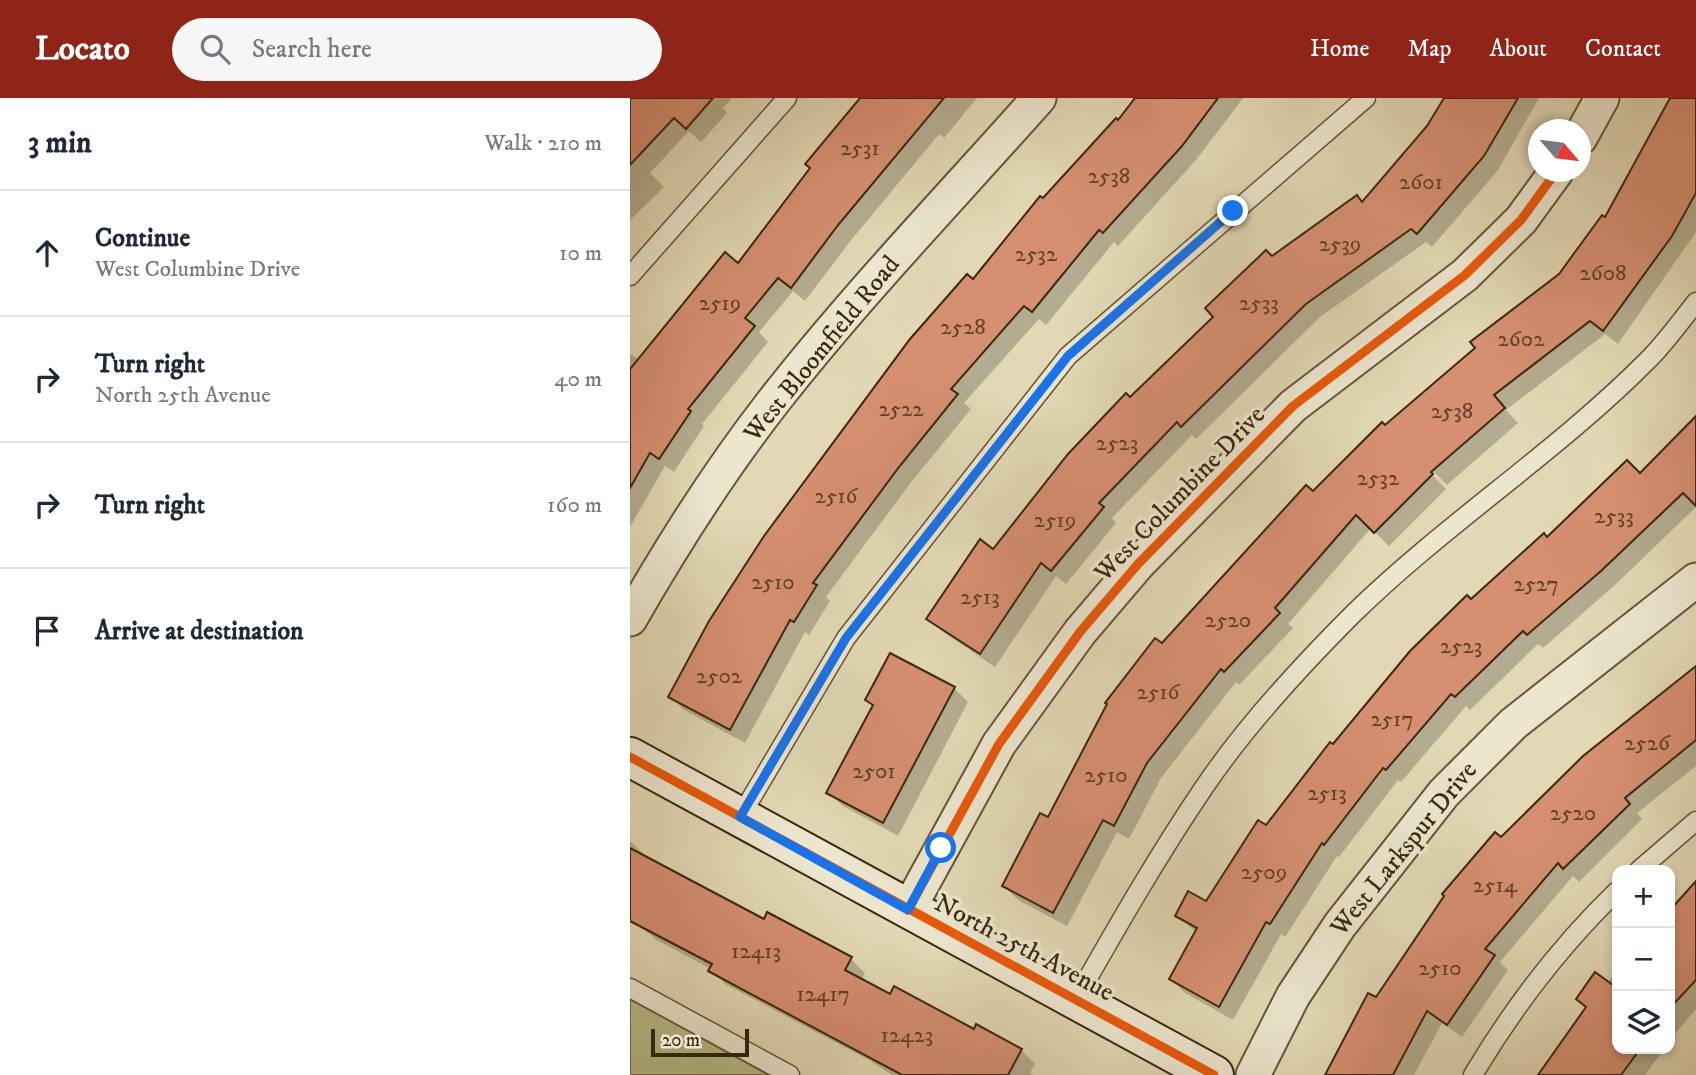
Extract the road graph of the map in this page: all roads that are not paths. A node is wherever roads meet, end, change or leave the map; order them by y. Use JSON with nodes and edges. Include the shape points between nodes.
{"nodes":[{"id":1,"x":787,"y":98,"type":"edge"},
{"id":2,"x":1040,"y":98,"type":"edge"},
{"id":3,"x":1366,"y":98,"type":"edge"},
{"id":4,"x":1602,"y":98,"type":"edge"},
{"id":5,"x":1590,"y":119,"type":"edge"},
{"id":6,"x":1549,"y":182,"type":"edge"},
{"id":7,"x":630,"y":276,"type":"edge"},
{"id":8,"x":1696,"y":302,"type":"edge"},
{"id":9,"x":1696,"y":580,"type":"edge"},
{"id":10,"x":630,"y":619,"type":"edge"},
{"id":11,"x":630,"y":757,"type":"edge"},
{"id":12,"x":740,"y":817,"type":"junction"},
{"id":13,"x":1696,"y":821,"type":"edge"},
{"id":14,"x":1645,"y":865,"type":"edge"},
{"id":15,"x":1612,"y":896,"type":"edge"},
{"id":16,"x":908,"y":910,"type":"junction"},
{"id":17,"x":630,"y":988,"type":"edge"},
{"id":18,"x":1076,"y":999,"type":"junction"},
{"id":19,"x":790,"y":1075,"type":"edge"},
{"id":20,"x":1214,"y":1075,"type":"edge"},
{"id":21,"x":1252,"y":1075,"type":"edge"},
{"id":22,"x":1473,"y":1075,"type":"edge"}],
"edges":[{"from":1,"to":7,"type":"lane"},
{"from":2,"to":10,"type":"street","name":"West Bloomfield Road","via":[[773,402],[676,540]]},
{"from":3,"to":12,"type":"lane","via":[[1068,356],[846,638]]},
{"from":4,"to":5,"type":"street"},
{"from":6,"to":16,"type":"street","name":"West Columbine Drive","via":[[1521,220],[1465,275],[1293,406],[1138,564],[1080,632],[999,744]]},
{"from":8,"to":18,"type":"lane","via":[[1642,366],[1577,427],[1419,554],[1352,615],[1277,697],[1207,784]]},
{"from":9,"to":21,"type":"street","name":"West Larkspur Drive","via":[[1513,724],[1444,793],[1340,925],[1293,996]]},
{"from":11,"to":12,"type":"street","name":"North 25th Avenue"},
{"from":12,"to":16,"type":"street","name":"North 25th Avenue"},
{"from":13,"to":14,"type":"lane"},
{"from":15,"to":22,"type":"lane","via":[[1574,932]]},
{"from":16,"to":18,"type":"street","name":"North 25th Avenue"},
{"from":17,"to":19,"type":"lane"},
{"from":18,"to":20,"type":"street","name":"North 25th Avenue"}]}
